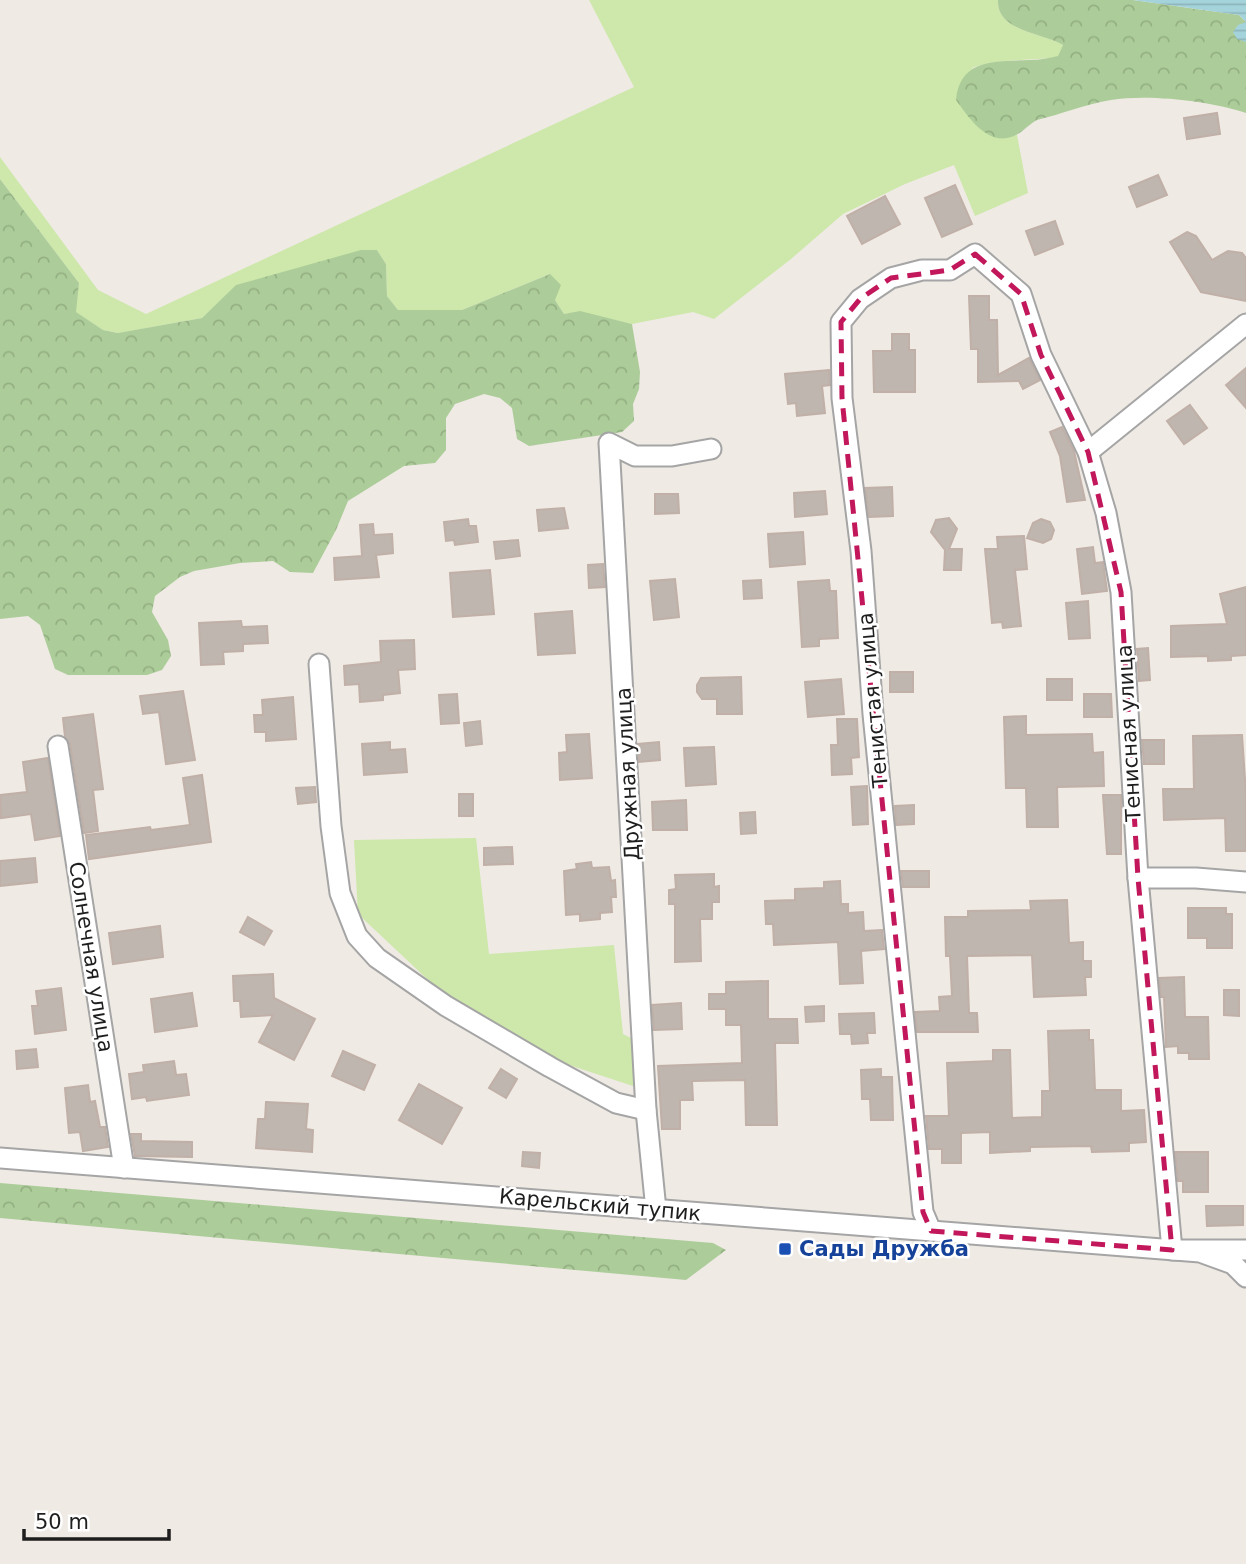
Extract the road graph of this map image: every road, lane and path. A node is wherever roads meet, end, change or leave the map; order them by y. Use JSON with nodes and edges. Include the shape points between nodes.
{"nodes":[{"id":1,"x":975,"y":254,"type":"joint"},
{"id":2,"x":1246,"y":324,"type":"edge"},
{"id":3,"x":711,"y":449,"type":"dead end"},
{"id":4,"x":1088,"y":452,"type":"junction"},
{"id":5,"x":319,"y":664,"type":"dead end"},
{"id":6,"x":58,"y":746,"type":"dead end"},
{"id":7,"x":1138,"y":878,"type":"junction"},
{"id":8,"x":1246,"y":882,"type":"edge"},
{"id":9,"x":646,"y":1110,"type":"junction"},
{"id":10,"x":0,"y":1158,"type":"edge"},
{"id":11,"x":124,"y":1168,"type":"junction"},
{"id":12,"x":656,"y":1210,"type":"junction"},
{"id":13,"x":930,"y":1231,"type":"junction"},
{"id":14,"x":1172,"y":1250,"type":"junction"},
{"id":15,"x":1246,"y":1250,"type":"edge"},
{"id":16,"x":1246,"y":1276,"type":"edge"}],
"edges":[{"from":1,"to":4,"type":"street","name":"Тенисная улица","via":[[1021,295],[1041,355]]},
{"from":1,"to":13,"type":"street","name":"Тенистая улица","via":[[950,270],[922,270],[891,278],[860,299],[841,322],[842,398],[861,551],[923,1212]]},
{"from":2,"to":4,"type":"street"},
{"from":3,"to":9,"type":"street","name":"Дружная улица","via":[[635,456],[610,443]]},
{"from":4,"to":7,"type":"street","name":"Тенисная улица","via":[[1106,513],[1121,592]]},
{"from":5,"to":9,"type":"street","via":[[340,893],[357,936],[377,958],[458,1013],[616,1103]]},
{"from":6,"to":11,"type":"street","name":"Солнечная улица"},
{"from":7,"to":8,"type":"street"},
{"from":7,"to":14,"type":"street","name":"Тенисная улица"},
{"from":9,"to":12,"type":"street","name":"Дружная улица"},
{"from":10,"to":11,"type":"street","name":"Карельский тупик"},
{"from":11,"to":12,"type":"street","name":"Карельский тупик"},
{"from":12,"to":13,"type":"street","name":"Карельский тупик"},
{"from":13,"to":14,"type":"street","name":"Карельский тупик"},
{"from":14,"to":15,"type":"street"},
{"from":14,"to":16,"type":"street","name":"Карельский тупик","via":[[1200,1252],[1233,1265]]}]}
